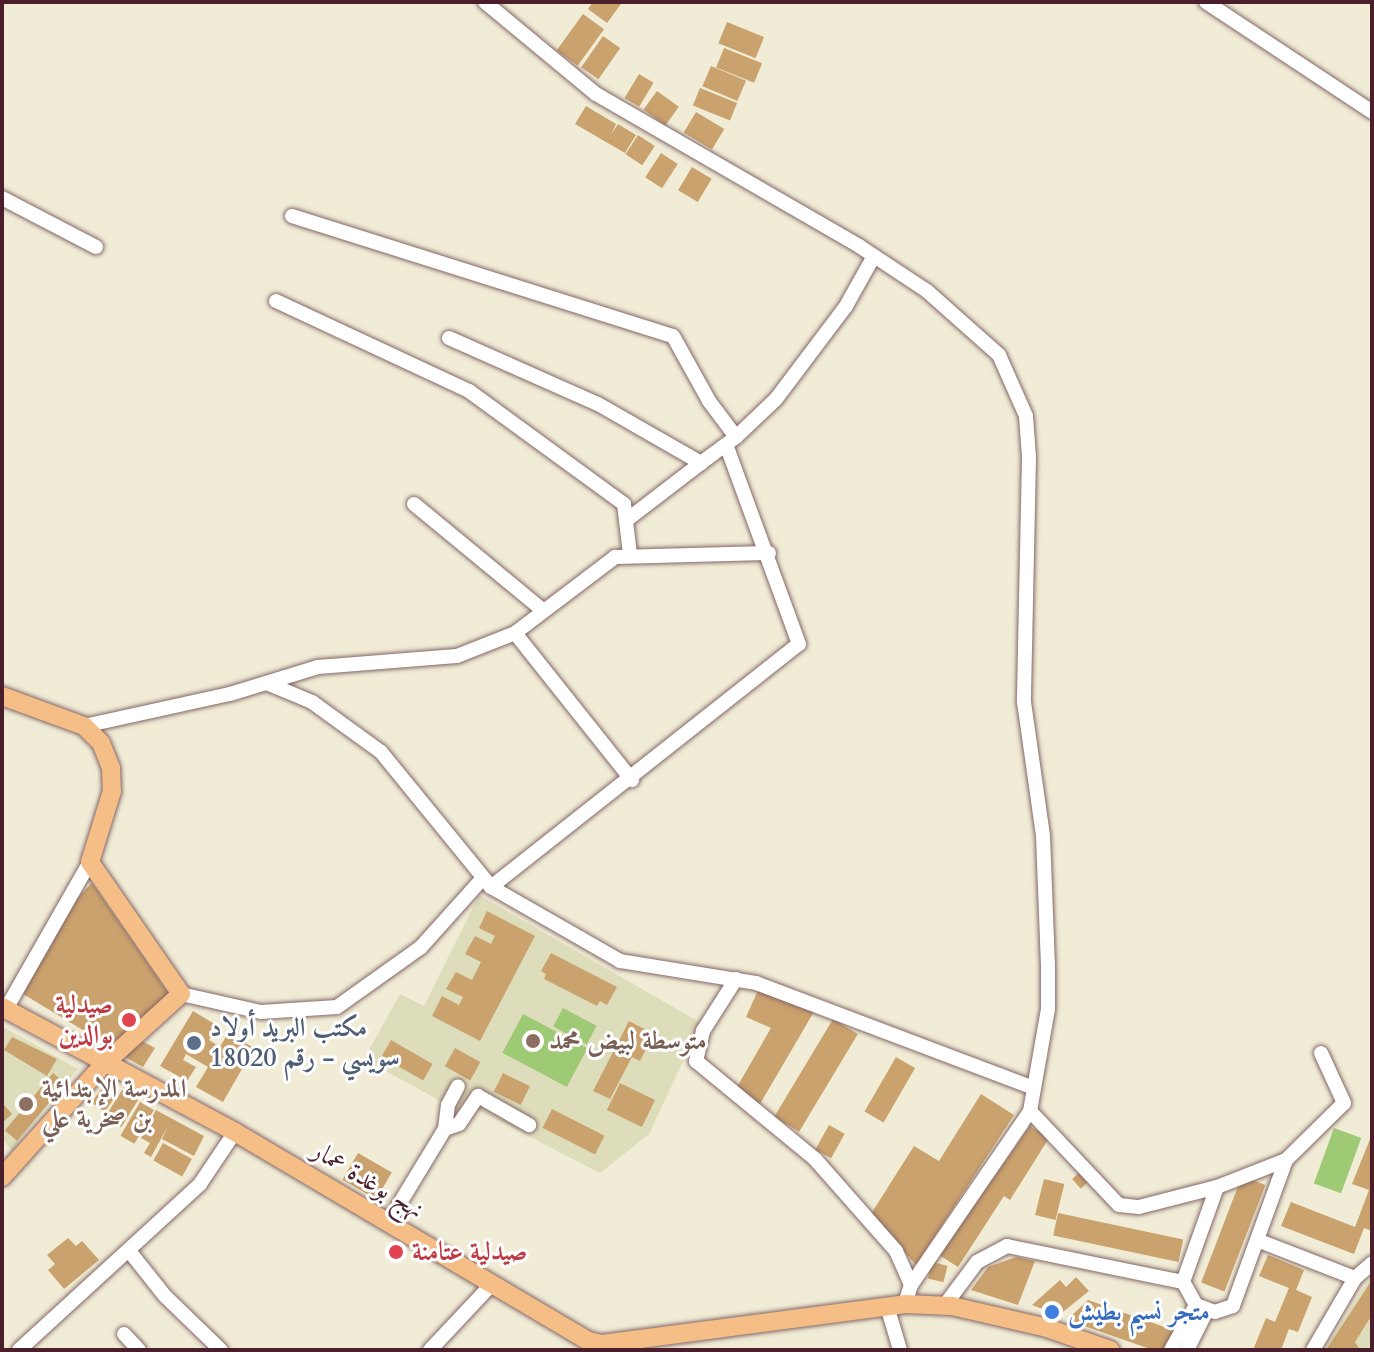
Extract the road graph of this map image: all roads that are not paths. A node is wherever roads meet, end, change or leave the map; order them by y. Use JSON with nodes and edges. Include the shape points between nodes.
{"nodes":[{"id":1,"x":485,"y":2,"type":"edge"},
{"id":2,"x":1206,"y":2,"type":"edge"},
{"id":3,"x":1372,"y":112,"type":"edge"},
{"id":4,"x":2,"y":198,"type":"edge"},
{"id":5,"x":292,"y":216,"type":"dead end"},
{"id":6,"x":96,"y":247,"type":"dead end"},
{"id":7,"x":874,"y":256,"type":"junction"},
{"id":8,"x":276,"y":301,"type":"dead end"},
{"id":9,"x":449,"y":338,"type":"dead end"},
{"id":10,"x":732,"y":442,"type":"junction"},
{"id":11,"x":701,"y":463,"type":"junction"},
{"id":12,"x":414,"y":504,"type":"dead end"},
{"id":13,"x":628,"y":519,"type":"junction"},
{"id":14,"x":769,"y":553,"type":"junction"},
{"id":15,"x":630,"y":554,"type":"junction"},
{"id":16,"x":544,"y":611,"type":"junction"},
{"id":17,"x":515,"y":633,"type":"junction"},
{"id":18,"x":269,"y":684,"type":"junction"},
{"id":19,"x":2,"y":696,"type":"edge"},
{"id":20,"x":84,"y":726,"type":"junction"},
{"id":21,"x":632,"y":780,"type":"junction"},
{"id":22,"x":90,"y":862,"type":"junction"},
{"id":23,"x":487,"y":883,"type":"junction"},
{"id":24,"x":736,"y":979,"type":"junction"},
{"id":25,"x":181,"y":994,"type":"junction"},
{"id":26,"x":4,"y":1008,"type":"edge"},
{"id":27,"x":1321,"y":1053,"type":"dead end"},
{"id":28,"x":103,"y":1065,"type":"junction"},
{"id":29,"x":458,"y":1086,"type":"dead end"},
{"id":30,"x":1034,"y":1088,"type":"junction"},
{"id":31,"x":1030,"y":1111,"type":"junction"},
{"id":32,"x":529,"y":1125,"type":"dead end"},
{"id":33,"x":445,"y":1129,"type":"junction"},
{"id":34,"x":235,"y":1132,"type":"junction"},
{"id":35,"x":1286,"y":1160,"type":"junction"},
{"id":36,"x":2,"y":1177,"type":"edge"},
{"id":37,"x":1217,"y":1187,"type":"junction"},
{"id":38,"x":389,"y":1221,"type":"junction"},
{"id":39,"x":1257,"y":1240,"type":"junction"},
{"id":40,"x":130,"y":1252,"type":"junction"},
{"id":41,"x":1372,"y":1263,"type":"edge"},
{"id":42,"x":1355,"y":1278,"type":"junction"},
{"id":43,"x":1183,"y":1282,"type":"junction"},
{"id":44,"x":911,"y":1285,"type":"junction"},
{"id":45,"x":490,"y":1286,"type":"junction"},
{"id":46,"x":896,"y":1305,"type":"junction"},
{"id":47,"x":945,"y":1305,"type":"junction"},
{"id":48,"x":1201,"y":1308,"type":"junction"},
{"id":49,"x":124,"y":1334,"type":"dead end"},
{"id":50,"x":34,"y":1337,"type":"junction"},
{"id":51,"x":641,"y":1344,"type":"edge"},
{"id":52,"x":606,"y":1347,"type":"edge"},
{"id":53,"x":19,"y":1350,"type":"edge"},
{"id":54,"x":45,"y":1350,"type":"edge"},
{"id":55,"x":139,"y":1350,"type":"edge"},
{"id":56,"x":221,"y":1350,"type":"edge"},
{"id":57,"x":430,"y":1350,"type":"edge"},
{"id":58,"x":900,"y":1350,"type":"edge"},
{"id":59,"x":1110,"y":1350,"type":"edge"},
{"id":60,"x":1171,"y":1350,"type":"edge"},
{"id":61,"x":1187,"y":1350,"type":"edge"},
{"id":62,"x":1313,"y":1350,"type":"edge"}],
"edges":[{"from":1,"to":7,"type":"street","via":[[596,94]]},
{"from":2,"to":3,"type":"street"},
{"from":4,"to":6,"type":"street"},
{"from":5,"to":10,"type":"street","via":[[673,336]]},
{"from":7,"to":10,"type":"street","via":[[846,306],[776,399]]},
{"from":7,"to":30,"type":"street","via":[[927,291],[999,355],[1026,416],[1024,702],[1043,836],[1048,964],[1048,1009]]},
{"from":8,"to":13,"type":"street","via":[[469,391],[624,504]]},
{"from":9,"to":11,"type":"street","via":[[598,404]]},
{"from":10,"to":11,"type":"street"},
{"from":10,"to":14,"type":"street"},
{"from":11,"to":13,"type":"street"},
{"from":12,"to":16,"type":"street"},
{"from":13,"to":15,"type":"street"},
{"from":14,"to":15,"type":"street"},
{"from":14,"to":21,"type":"street","via":[[799,644]]},
{"from":15,"to":16,"type":"street","via":[[615,557]]},
{"from":16,"to":17,"type":"street"},
{"from":17,"to":18,"type":"street","via":[[457,656],[318,667]]},
{"from":17,"to":21,"type":"street"},
{"from":18,"to":20,"type":"street"},
{"from":18,"to":23,"type":"street","via":[[312,702],[381,752]]},
{"from":19,"to":20,"type":"main road"},
{"from":20,"to":22,"type":"main road","via":[[101,743],[111,768],[112,791]]},
{"from":21,"to":23,"type":"street"},
{"from":22,"to":25,"type":"main road"},
{"from":22,"to":26,"type":"street"},
{"from":23,"to":24,"type":"street","via":[[620,961]]},
{"from":23,"to":25,"type":"street","via":[[421,947],[337,1007],[261,1012]]},
{"from":24,"to":30,"type":"street"},
{"from":24,"to":44,"type":"street","via":[[703,1031],[696,1061],[815,1159],[896,1251]]},
{"from":25,"to":28,"type":"main road"},
{"from":26,"to":28,"type":"main road","name":"نهج بوغدة عمار"},
{"from":27,"to":35,"type":"street","via":[[1344,1103]]},
{"from":28,"to":34,"type":"main road","name":"نهج بوغدة عمار"},
{"from":28,"to":36,"type":"main road"},
{"from":29,"to":33,"type":"street","via":[[448,1105]]},
{"from":30,"to":31,"type":"street"},
{"from":31,"to":37,"type":"street","via":[[1119,1205],[1139,1207]]},
{"from":31,"to":44,"type":"street"},
{"from":32,"to":33,"type":"street","via":[[478,1096],[459,1124]]},
{"from":33,"to":38,"type":"street"},
{"from":34,"to":38,"type":"main road","name":"نهج بوغدة عمار"},
{"from":34,"to":40,"type":"street","via":[[200,1184]]},
{"from":35,"to":37,"type":"street"},
{"from":35,"to":39,"type":"street"},
{"from":37,"to":43,"type":"street"},
{"from":38,"to":45,"type":"main road","name":"نهج بوغدة عمار"},
{"from":39,"to":42,"type":"street"},
{"from":39,"to":48,"type":"street","via":[[1233,1306]]},
{"from":40,"to":50,"type":"street"},
{"from":40,"to":56,"type":"street","via":[[165,1296]]},
{"from":41,"to":42,"type":"street"},
{"from":42,"to":62,"type":"street"},
{"from":43,"to":47,"type":"street","via":[[1007,1246],[977,1262]]},
{"from":43,"to":48,"type":"street"},
{"from":44,"to":46,"type":"street"},
{"from":45,"to":52,"type":"main road","name":"نهج بوغدة عمار","via":[[574,1335]]},
{"from":45,"to":57,"type":"street"},
{"from":46,"to":47,"type":"main road"},
{"from":46,"to":51,"type":"main road"},
{"from":46,"to":58,"type":"street"},
{"from":47,"to":59,"type":"main road","via":[[1047,1328]]},
{"from":48,"to":60,"type":"street"},
{"from":48,"to":61,"type":"street"},
{"from":49,"to":55,"type":"street"},
{"from":50,"to":53,"type":"street"},
{"from":50,"to":54,"type":"street"},
{"from":51,"to":52,"type":"main road"}]}
